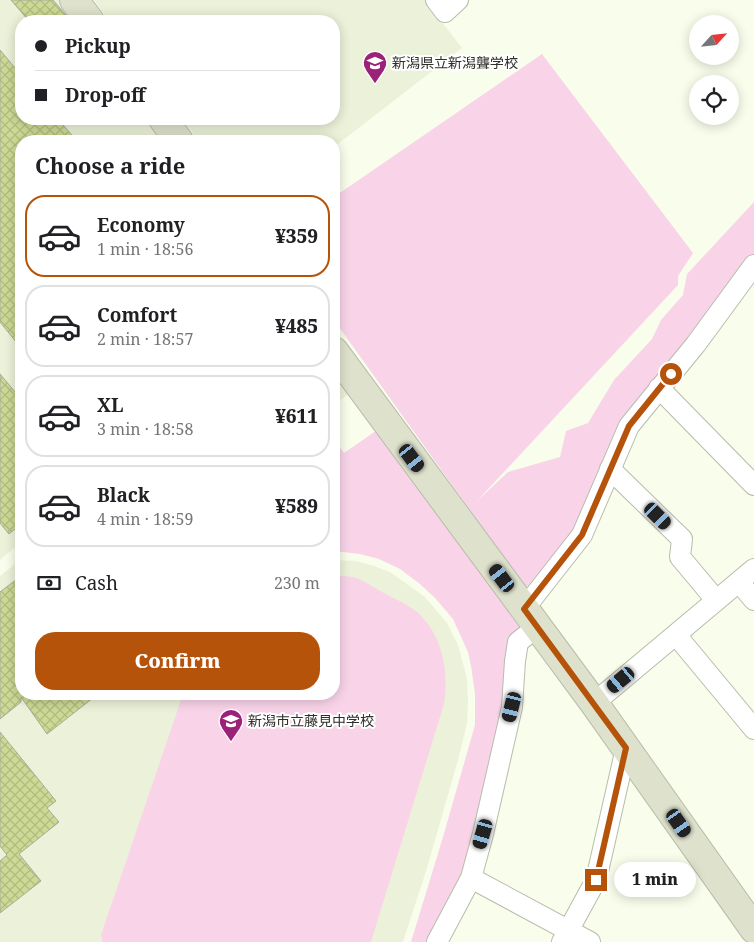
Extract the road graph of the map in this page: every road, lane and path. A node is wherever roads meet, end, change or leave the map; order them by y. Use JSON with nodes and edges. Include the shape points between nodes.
{"nodes":[{"id":1,"x":74,"y":0,"type":"edge"},
{"id":2,"x":436,"y":0,"type":"edge"},
{"id":3,"x":458,"y":0,"type":"edge"},
{"id":4,"x":85,"y":15,"type":"edge"},
{"id":5,"x":754,"y":265,"type":"edge"},
{"id":6,"x":340,"y":359,"type":"edge"},
{"id":7,"x":659,"y":388,"type":"junction"},
{"id":8,"x":610,"y":469,"type":"junction"},
{"id":9,"x":754,"y":485,"type":"edge"},
{"id":10,"x":754,"y":569,"type":"edge"},
{"id":11,"x":739,"y":582,"type":"junction"},
{"id":12,"x":716,"y":600,"type":"junction"},
{"id":13,"x":754,"y":600,"type":"edge"},
{"id":14,"x":531,"y":618,"type":"junction"},
{"id":15,"x":676,"y":635,"type":"junction"},
{"id":16,"x":594,"y":703,"type":"junction"},
{"id":17,"x":754,"y":728,"type":"edge"},
{"id":18,"x":626,"y":748,"type":"junction"},
{"id":19,"x":470,"y":878,"type":"junction"},
{"id":20,"x":754,"y":929,"type":"edge"},
{"id":21,"x":565,"y":936,"type":"edge"},
{"id":22,"x":437,"y":942,"type":"edge"},
{"id":23,"x":590,"y":942,"type":"edge"}],
"edges":[{"from":1,"to":4,"type":"street"},
{"from":2,"to":3,"type":"street","via":[[445,12]]},
{"from":5,"to":7,"type":"street"},
{"from":6,"to":14,"type":"street"},
{"from":7,"to":8,"type":"street","via":[[629,426]]},
{"from":7,"to":9,"type":"street"},
{"from":8,"to":12,"type":"street","via":[[682,539],[680,557]]},
{"from":8,"to":14,"type":"street","via":[[582,535]]},
{"from":10,"to":11,"type":"street"},
{"from":11,"to":12,"type":"street"},
{"from":11,"to":13,"type":"street"},
{"from":12,"to":15,"type":"street"},
{"from":14,"to":16,"type":"street"},
{"from":14,"to":19,"type":"street","via":[[518,642],[512,707]]},
{"from":15,"to":16,"type":"street"},
{"from":15,"to":17,"type":"street"},
{"from":16,"to":18,"type":"street"},
{"from":18,"to":20,"type":"street"},
{"from":18,"to":21,"type":"street","via":[[596,880]]},
{"from":19,"to":21,"type":"street"},
{"from":19,"to":22,"type":"street"},
{"from":21,"to":23,"type":"street"}]}
